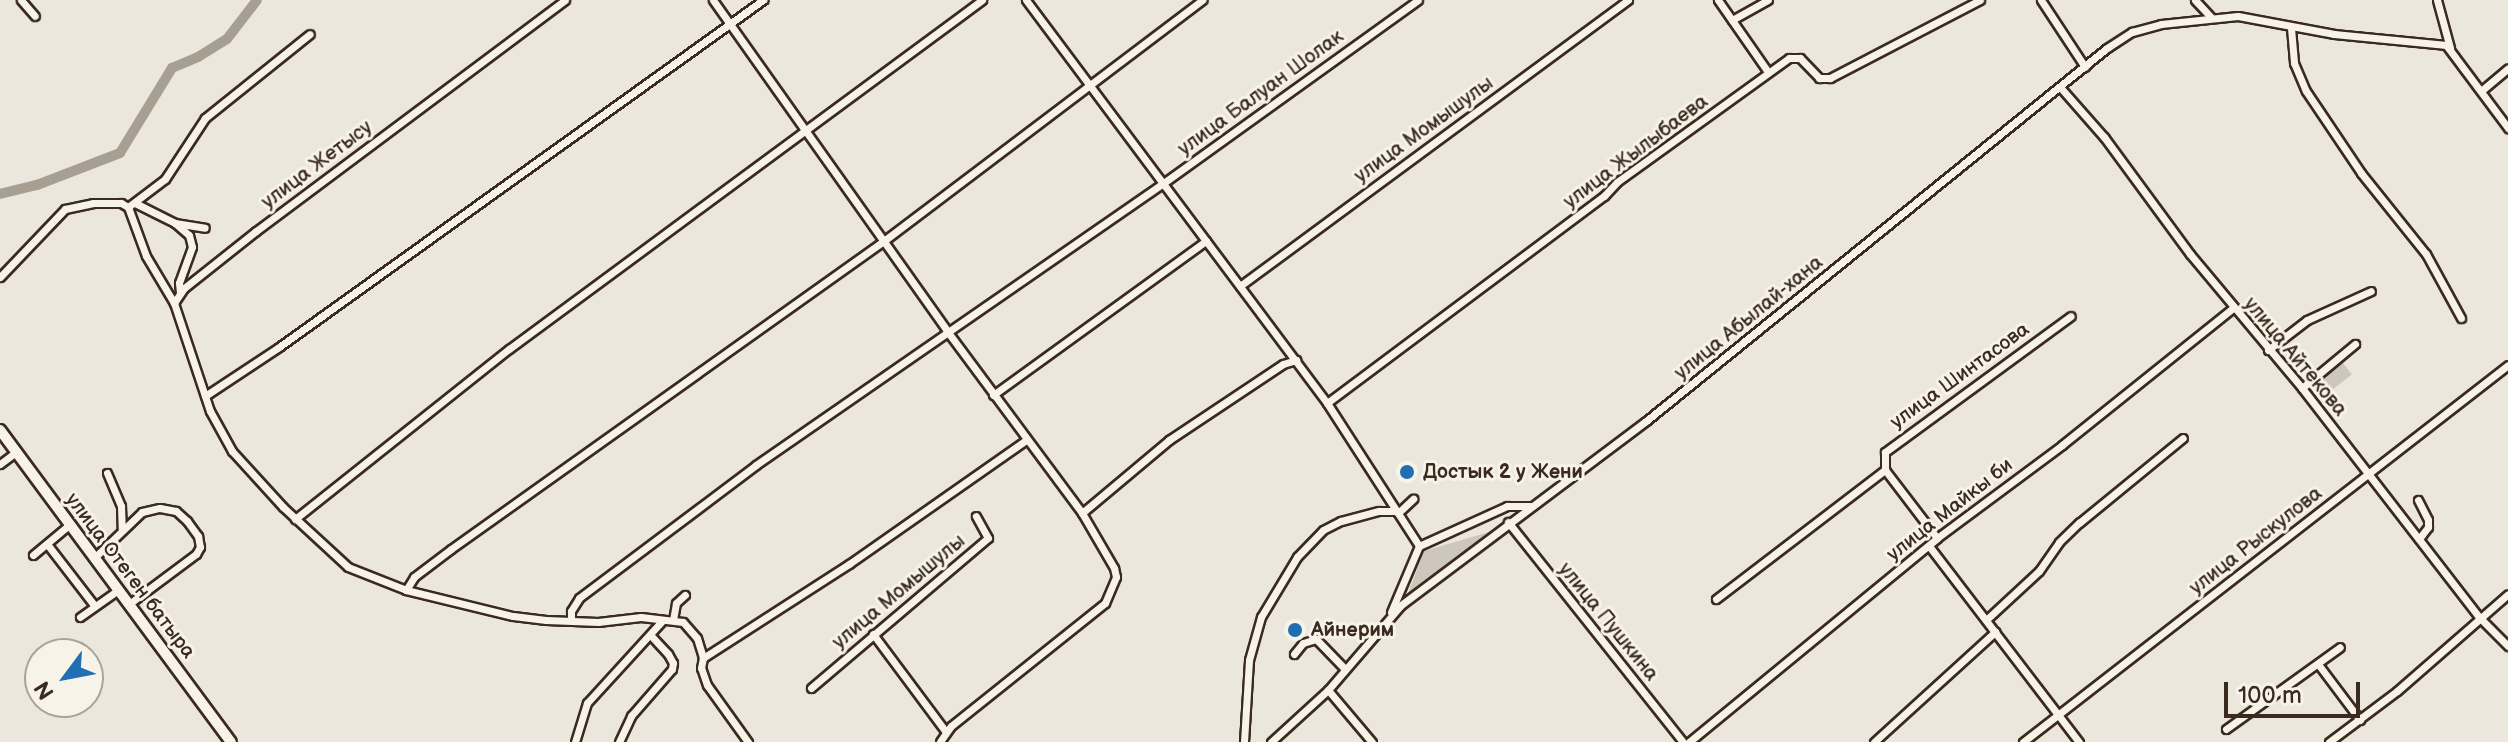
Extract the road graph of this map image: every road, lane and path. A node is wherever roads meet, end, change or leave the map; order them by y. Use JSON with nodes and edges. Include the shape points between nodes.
{"nodes":[{"id":1,"x":21,"y":0,"type":"edge"},
{"id":2,"x":565,"y":0,"type":"edge"},
{"id":3,"x":713,"y":0,"type":"edge"},
{"id":4,"x":763,"y":0,"type":"edge"},
{"id":5,"x":982,"y":0,"type":"edge"},
{"id":6,"x":1026,"y":0,"type":"edge"},
{"id":7,"x":1202,"y":0,"type":"edge"},
{"id":8,"x":1418,"y":0,"type":"edge"},
{"id":9,"x":1628,"y":0,"type":"edge"},
{"id":10,"x":1718,"y":0,"type":"edge"},
{"id":11,"x":1768,"y":0,"type":"edge"},
{"id":12,"x":1980,"y":0,"type":"edge"},
{"id":13,"x":2041,"y":0,"type":"edge"},
{"id":14,"x":2195,"y":0,"type":"edge"},
{"id":15,"x":2437,"y":0,"type":"edge"},
{"id":16,"x":35,"y":16,"type":"dead end"},
{"id":17,"x":2211,"y":17,"type":"junction"},
{"id":18,"x":1732,"y":20,"type":"junction"},
{"id":19,"x":730,"y":24,"type":"junction"},
{"id":20,"x":2291,"y":28,"type":"junction"},
{"id":21,"x":310,"y":34,"type":"dead end"},
{"id":22,"x":2450,"y":48,"type":"junction"},
{"id":23,"x":2085,"y":67,"type":"junction"},
{"id":24,"x":2508,"y":68,"type":"edge"},
{"id":25,"x":1768,"y":72,"type":"junction"},
{"id":26,"x":1088,"y":83,"type":"junction"},
{"id":27,"x":2060,"y":87,"type":"junction"},
{"id":28,"x":2481,"y":91,"type":"junction"},
{"id":29,"x":2508,"y":128,"type":"edge"},
{"id":30,"x":807,"y":130,"type":"junction"},
{"id":31,"x":1162,"y":184,"type":"junction"},
{"id":32,"x":131,"y":205,"type":"junction"},
{"id":33,"x":175,"y":223,"type":"junction"},
{"id":34,"x":205,"y":228,"type":"dead end"},
{"id":35,"x":885,"y":240,"type":"junction"},
{"id":36,"x":1206,"y":241,"type":"junction"},
{"id":37,"x":0,"y":277,"type":"edge"},
{"id":38,"x":1240,"y":286,"type":"junction"},
{"id":39,"x":2371,"y":291,"type":"dead end"},
{"id":40,"x":180,"y":292,"type":"junction"},
{"id":41,"x":174,"y":303,"type":"junction"},
{"id":42,"x":2233,"y":308,"type":"junction"},
{"id":43,"x":2071,"y":316,"type":"dead end"},
{"id":44,"x":2461,"y":318,"type":"dead end"},
{"id":45,"x":947,"y":331,"type":"junction"},
{"id":46,"x":2355,"y":344,"type":"dead end"},
{"id":47,"x":2268,"y":350,"type":"junction"},
{"id":48,"x":1296,"y":360,"type":"junction"},
{"id":49,"x":2508,"y":365,"type":"edge"},
{"id":50,"x":2302,"y":388,"type":"junction"},
{"id":51,"x":993,"y":395,"type":"junction"},
{"id":52,"x":205,"y":396,"type":"junction"},
{"id":53,"x":1327,"y":403,"type":"junction"},
{"id":54,"x":0,"y":430,"type":"edge"},
{"id":55,"x":2183,"y":438,"type":"dead end"},
{"id":56,"x":1026,"y":440,"type":"junction"},
{"id":57,"x":16,"y":452,"type":"junction"},
{"id":58,"x":0,"y":464,"type":"edge"},
{"id":59,"x":1885,"y":470,"type":"junction"},
{"id":60,"x":107,"y":473,"type":"dead end"},
{"id":61,"x":2368,"y":473,"type":"junction"},
{"id":62,"x":1413,"y":499,"type":"dead end"},
{"id":63,"x":2418,"y":500,"type":"dead end"},
{"id":64,"x":1530,"y":506,"type":"junction"},
{"id":65,"x":1397,"y":512,"type":"junction"},
{"id":66,"x":1082,"y":513,"type":"junction"},
{"id":67,"x":976,"y":516,"type":"dead end"},
{"id":68,"x":295,"y":519,"type":"junction"},
{"id":69,"x":1508,"y":522,"type":"junction"},
{"id":70,"x":69,"y":525,"type":"junction"},
{"id":71,"x":122,"y":529,"type":"junction"},
{"id":72,"x":1937,"y":538,"type":"junction"},
{"id":73,"x":2419,"y":539,"type":"junction"},
{"id":74,"x":47,"y":544,"type":"junction"},
{"id":75,"x":1419,"y":546,"type":"junction"},
{"id":76,"x":1929,"y":546,"type":"junction"},
{"id":77,"x":33,"y":555,"type":"dead end"},
{"id":78,"x":94,"y":558,"type":"junction"},
{"id":79,"x":118,"y":590,"type":"junction"},
{"id":80,"x":406,"y":590,"type":"junction"},
{"id":81,"x":2508,"y":594,"type":"edge"},
{"id":82,"x":685,"y":595,"type":"dead end"},
{"id":83,"x":1716,"y":599,"type":"dead end"},
{"id":84,"x":129,"y":604,"type":"junction"},
{"id":85,"x":94,"y":605,"type":"junction"},
{"id":86,"x":1390,"y":614,"type":"junction"},
{"id":87,"x":80,"y":617,"type":"dead end"},
{"id":88,"x":2479,"y":617,"type":"junction"},
{"id":89,"x":571,"y":620,"type":"junction"},
{"id":90,"x":673,"y":620,"type":"junction"},
{"id":91,"x":1986,"y":620,"type":"junction"},
{"id":92,"x":662,"y":621,"type":"junction"},
{"id":93,"x":1995,"y":632,"type":"junction"},
{"id":94,"x":873,"y":634,"type":"junction"},
{"id":95,"x":650,"y":635,"type":"junction"},
{"id":96,"x":701,"y":646,"type":"junction"},
{"id":97,"x":2508,"y":646,"type":"edge"},
{"id":98,"x":2340,"y":647,"type":"dead end"},
{"id":99,"x":712,"y":654,"type":"junction"},
{"id":100,"x":1294,"y":654,"type":"dead end"},
{"id":101,"x":702,"y":659,"type":"junction"},
{"id":102,"x":2318,"y":664,"type":"junction"},
{"id":103,"x":1345,"y":669,"type":"junction"},
{"id":104,"x":811,"y":688,"type":"dead end"},
{"id":105,"x":1328,"y":690,"type":"junction"},
{"id":106,"x":2058,"y":715,"type":"junction"},
{"id":107,"x":2360,"y":720,"type":"junction"},
{"id":108,"x":2226,"y":729,"type":"dead end"},
{"id":109,"x":946,"y":732,"type":"junction"},
{"id":110,"x":231,"y":742,"type":"edge"},
{"id":111,"x":575,"y":742,"type":"edge"},
{"id":112,"x":619,"y":742,"type":"edge"},
{"id":113,"x":748,"y":742,"type":"edge"},
{"id":114,"x":940,"y":742,"type":"edge"},
{"id":115,"x":1244,"y":742,"type":"edge"},
{"id":116,"x":1271,"y":742,"type":"edge"},
{"id":117,"x":1372,"y":742,"type":"edge"},
{"id":118,"x":1683,"y":742,"type":"edge"},
{"id":119,"x":1689,"y":742,"type":"edge"},
{"id":120,"x":1874,"y":742,"type":"edge"},
{"id":121,"x":2023,"y":742,"type":"edge"},
{"id":122,"x":2079,"y":742,"type":"edge"},
{"id":123,"x":2329,"y":742,"type":"edge"}],
"edges":[{"from":1,"to":16,"type":"street"},
{"from":2,"to":40,"type":"street","name":"улица Жетысу"},
{"from":3,"to":19,"type":"street"},
{"from":4,"to":19,"type":"street"},
{"from":5,"to":30,"type":"street"},
{"from":6,"to":26,"type":"street"},
{"from":7,"to":26,"type":"street"},
{"from":8,"to":31,"type":"street","name":"улица Балуан Шолак"},
{"from":9,"to":38,"type":"street","name":"улица Момышулы"},
{"from":10,"to":18,"type":"street"},
{"from":11,"to":18,"type":"street"},
{"from":12,"to":25,"type":"street","name":"улица Жылыбаева","via":[[1830,78],[1819,78],[1795,57]]},
{"from":13,"to":23,"type":"street"},
{"from":14,"to":17,"type":"street"},
{"from":15,"to":22,"type":"street"},
{"from":17,"to":20,"type":"street","name":"улица Абылай-хана","via":[[2254,17]]},
{"from":17,"to":23,"type":"street","name":"улица Абылай-хана","via":[[2132,32]]},
{"from":18,"to":25,"type":"street"},
{"from":19,"to":30,"type":"street"},
{"from":19,"to":52,"type":"street"},
{"from":20,"to":22,"type":"street","name":"улица Абылай-хана"},
{"from":20,"to":44,"type":"street","via":[[2294,63],[2306,91],[2361,173],[2426,254]]},
{"from":21,"to":32,"type":"street","via":[[205,118],[165,179]]},
{"from":22,"to":28,"type":"street"},
{"from":23,"to":27,"type":"street","name":"улица Абылай-хана"},
{"from":24,"to":28,"type":"street"},
{"from":25,"to":53,"type":"street","name":"улица Жылыбаева"},
{"from":26,"to":31,"type":"street"},
{"from":26,"to":35,"type":"street"},
{"from":27,"to":42,"type":"street","name":"улица Айтекова","via":[[2128,166]]},
{"from":27,"to":64,"type":"street","name":"улица Абылай-хана","via":[[1646,421]]},
{"from":28,"to":29,"type":"street"},
{"from":30,"to":35,"type":"street"},
{"from":30,"to":68,"type":"street","via":[[509,349]]},
{"from":31,"to":36,"type":"street"},
{"from":31,"to":45,"type":"street","name":"улица Балуан Шолак"},
{"from":32,"to":33,"type":"street"},
{"from":32,"to":37,"type":"street","via":[[93,203],[65,209]]},
{"from":32,"to":41,"type":"street","via":[[146,256]]},
{"from":33,"to":34,"type":"street"},
{"from":33,"to":40,"type":"street","via":[[189,235],[192,247]]},
{"from":35,"to":45,"type":"street"},
{"from":35,"to":80,"type":"street","via":[[451,549],[414,577]]},
{"from":36,"to":38,"type":"street"},
{"from":36,"to":51,"type":"street"},
{"from":38,"to":48,"type":"street"},
{"from":39,"to":47,"type":"street","via":[[2307,320]]},
{"from":40,"to":41,"type":"street","name":"улица Жетысу"},
{"from":41,"to":52,"type":"street"},
{"from":42,"to":47,"type":"street","name":"улица Айтекова"},
{"from":42,"to":72,"type":"street","name":"улица Майкы би"},
{"from":43,"to":59,"type":"street","name":"улица Шинтасова","via":[[1888,448]]},
{"from":45,"to":51,"type":"street"},
{"from":45,"to":89,"type":"street","name":"улица Балуан Шолак","via":[[579,598]]},
{"from":46,"to":50,"type":"street"},
{"from":47,"to":50,"type":"street","name":"улица Айтекова"},
{"from":48,"to":53,"type":"street"},
{"from":48,"to":66,"type":"street","via":[[1169,440]]},
{"from":49,"to":61,"type":"street","name":"улица Рыскулова"},
{"from":50,"to":61,"type":"street","name":"улица Айтекова"},
{"from":51,"to":56,"type":"street"},
{"from":52,"to":68,"type":"street","via":[[232,451]]},
{"from":53,"to":65,"type":"street"},
{"from":54,"to":57,"type":"main road","name":"улица Отеген батыра"},
{"from":55,"to":91,"type":"street","via":[[2079,523],[2039,571]]},
{"from":56,"to":66,"type":"street"},
{"from":56,"to":99,"type":"street"},
{"from":57,"to":58,"type":"street"},
{"from":57,"to":70,"type":"main road","name":"улица Отеген батыра"},
{"from":59,"to":72,"type":"street"},
{"from":59,"to":83,"type":"street","name":"улица Шинтасова"},
{"from":60,"to":71,"type":"street","via":[[121,506]]},
{"from":61,"to":73,"type":"street","name":"улица Айтекова"},
{"from":61,"to":106,"type":"street","name":"улица Рыскулова"},
{"from":62,"to":65,"type":"street"},
{"from":63,"to":73,"type":"street","via":[[2428,520]]},
{"from":64,"to":69,"type":"street","name":"улица Абылай-хана"},
{"from":64,"to":75,"type":"street","via":[[1507,506]]},
{"from":65,"to":75,"type":"street"},
{"from":65,"to":115,"type":"street","via":[[1341,521],[1315,537],[1297,557],[1261,617],[1249,660]]},
{"from":66,"to":109,"type":"street","via":[[1114,568],[1116,577],[1105,603]]},
{"from":67,"to":94,"type":"street","name":"улица Момышулы","via":[[988,538]]},
{"from":68,"to":80,"type":"street","via":[[348,567]]},
{"from":69,"to":86,"type":"street","name":"улица Абылай-хана"},
{"from":69,"to":118,"type":"street","name":"улица Пушкина"},
{"from":70,"to":74,"type":"street"},
{"from":70,"to":78,"type":"main road","name":"улица Отеген батыра"},
{"from":71,"to":78,"type":"street"},
{"from":71,"to":84,"type":"street","via":[[142,512],[176,511],[198,536],[200,547]]},
{"from":72,"to":76,"type":"street","name":"улица Майкы би"},
{"from":73,"to":88,"type":"street","name":"улица Айтекова"},
{"from":74,"to":77,"type":"street"},
{"from":74,"to":85,"type":"street"},
{"from":75,"to":86,"type":"street"},
{"from":76,"to":91,"type":"street"},
{"from":76,"to":119,"type":"street","name":"улица Майкы би"},
{"from":78,"to":79,"type":"main road","name":"улица Отеген батыра"},
{"from":79,"to":84,"type":"main road","name":"улица Отеген батыра"},
{"from":79,"to":85,"type":"street"},
{"from":80,"to":89,"type":"street","via":[[513,616]]},
{"from":81,"to":88,"type":"street"},
{"from":82,"to":90,"type":"street","via":[[676,603]]},
{"from":84,"to":110,"type":"main road","name":"улица Отеген батыра"},
{"from":85,"to":87,"type":"street"},
{"from":86,"to":103,"type":"street","name":"улица Абылай-хана"},
{"from":88,"to":97,"type":"street","name":"улица Айтекова"},
{"from":88,"to":107,"type":"street"},
{"from":89,"to":92,"type":"street"},
{"from":90,"to":92,"type":"street"},
{"from":90,"to":96,"type":"street","via":[[691,629]]},
{"from":91,"to":93,"type":"street"},
{"from":92,"to":95,"type":"street"},
{"from":93,"to":106,"type":"street"},
{"from":93,"to":120,"type":"street"},
{"from":94,"to":104,"type":"street","name":"улица Момышулы"},
{"from":94,"to":109,"type":"street"},
{"from":95,"to":111,"type":"street","via":[[587,703]]},
{"from":95,"to":112,"type":"street","via":[[668,654],[672,669],[631,716]]},
{"from":96,"to":99,"type":"street"},
{"from":96,"to":101,"type":"street"},
{"from":98,"to":102,"type":"street"},
{"from":99,"to":101,"type":"street"},
{"from":100,"to":103,"type":"street","via":[[1303,643],[1316,639]]},
{"from":101,"to":113,"type":"street","via":[[707,685]]},
{"from":102,"to":107,"type":"street"},
{"from":102,"to":108,"type":"street"},
{"from":103,"to":105,"type":"street","name":"улица Абылай-хана"},
{"from":105,"to":116,"type":"street","name":"улица Абылай-хана"},
{"from":105,"to":117,"type":"street"},
{"from":106,"to":121,"type":"street","name":"улица Рыскулова"},
{"from":106,"to":122,"type":"street"},
{"from":107,"to":123,"type":"street"},
{"from":109,"to":114,"type":"street"}]}
